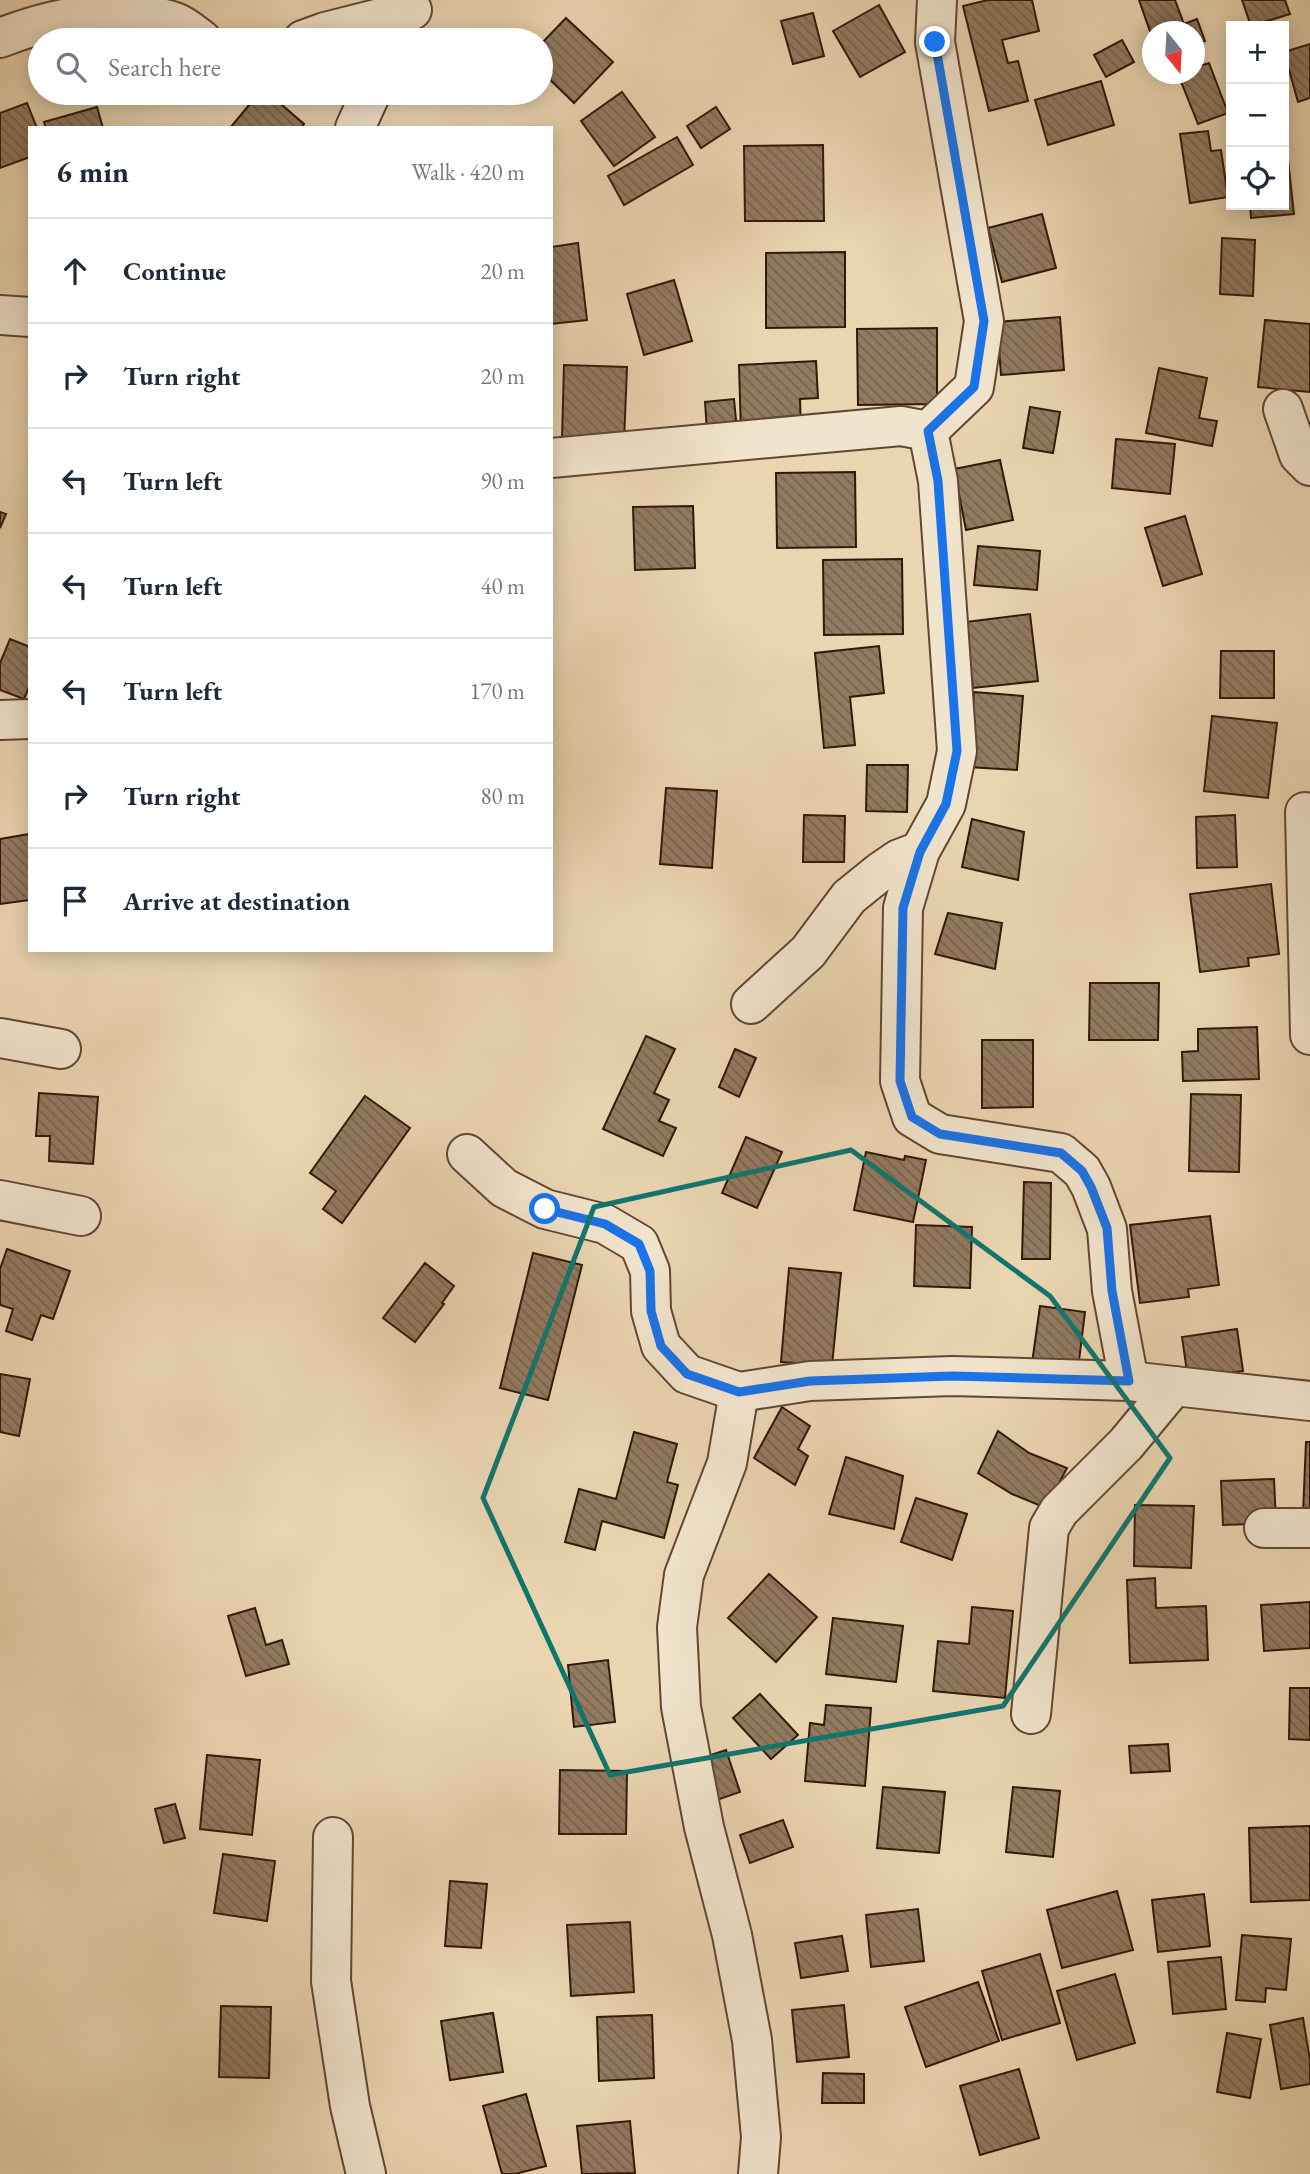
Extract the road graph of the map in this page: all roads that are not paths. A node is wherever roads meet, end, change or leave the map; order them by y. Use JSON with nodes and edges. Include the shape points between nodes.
{"nodes":[{"id":1,"x":937,"y":0,"type":"edge"},
{"id":2,"x":409,"y":17,"type":"edge"},
{"id":3,"x":35,"y":28,"type":"edge"},
{"id":4,"x":184,"y":28,"type":"edge"},
{"id":5,"x":347,"y":28,"type":"edge"},
{"id":6,"x":28,"y":30,"type":"edge"},
{"id":7,"x":0,"y":38,"type":"edge"},
{"id":8,"x":366,"y":105,"type":"edge"},
{"id":9,"x":356,"y":126,"type":"edge"},
{"id":10,"x":0,"y":315,"type":"edge"},
{"id":11,"x":28,"y":317,"type":"edge"},
{"id":12,"x":1283,"y":409,"type":"dead end"},
{"id":13,"x":928,"y":431,"type":"junction"},
{"id":14,"x":553,"y":458,"type":"edge"},
{"id":15,"x":1310,"y":466,"type":"edge"},
{"id":16,"x":28,"y":719,"type":"edge"},
{"id":17,"x":0,"y":720,"type":"edge"},
{"id":18,"x":1306,"y":812,"type":"dead end"},
{"id":19,"x":920,"y":852,"type":"junction"},
{"id":20,"x":751,"y":1004,"type":"dead end"},
{"id":21,"x":1310,"y":1035,"type":"edge"},
{"id":22,"x":0,"y":1038,"type":"edge"},
{"id":23,"x":61,"y":1049,"type":"dead end"},
{"id":24,"x":467,"y":1154,"type":"dead end"},
{"id":25,"x":0,"y":1200,"type":"edge"},
{"id":26,"x":81,"y":1216,"type":"dead end"},
{"id":27,"x":1129,"y":1381,"type":"junction"},
{"id":28,"x":1174,"y":1386,"type":"junction"},
{"id":29,"x":739,"y":1392,"type":"junction"},
{"id":30,"x":1310,"y":1401,"type":"edge"},
{"id":31,"x":1264,"y":1528,"type":"dead end"},
{"id":32,"x":1310,"y":1528,"type":"edge"},
{"id":33,"x":1031,"y":1714,"type":"dead end"},
{"id":34,"x":333,"y":1837,"type":"dead end"},
{"id":35,"x":366,"y":2174,"type":"edge"},
{"id":36,"x":758,"y":2174,"type":"edge"}],
"edges":[{"from":1,"to":13,"type":"street","via":[[935,42],[984,321],[974,387]]},
{"from":2,"to":5,"type":"street"},
{"from":3,"to":4,"type":"street","via":[[85,14],[136,15]]},
{"from":6,"to":7,"type":"street"},
{"from":8,"to":9,"type":"street"},
{"from":10,"to":11,"type":"street"},
{"from":12,"to":15,"type":"street","via":[[1299,455]]},
{"from":13,"to":14,"type":"street","via":[[901,426]]},
{"from":13,"to":19,"type":"street","via":[[938,481],[957,751],[946,804]]},
{"from":16,"to":17,"type":"street"},
{"from":18,"to":21,"type":"street"},
{"from":19,"to":20,"type":"street","via":[[899,859],[849,897],[807,952]]},
{"from":19,"to":27,"type":"street","via":[[903,908],[900,1081],[912,1117],[940,1134],[1061,1153],[1082,1171],[1107,1228],[1112,1291]]},
{"from":22,"to":23,"type":"street"},
{"from":24,"to":29,"type":"street","via":[[504,1188],[545,1209],[605,1224],[639,1244],[650,1271],[651,1311],[661,1346],[687,1374]]},
{"from":25,"to":26,"type":"street"},
{"from":27,"to":28,"type":"street"},
{"from":27,"to":29,"type":"street","via":[[952,1376],[810,1381]]},
{"from":28,"to":30,"type":"street"},
{"from":28,"to":33,"type":"street","via":[[1126,1444],[1059,1511],[1049,1528]]},
{"from":29,"to":36,"type":"street","via":[[727,1463],[684,1575],[677,1627],[681,1707],[752,2040],[761,2137]]},
{"from":31,"to":32,"type":"street"},
{"from":34,"to":35,"type":"street","via":[[331,1981],[350,2106]]}]}
